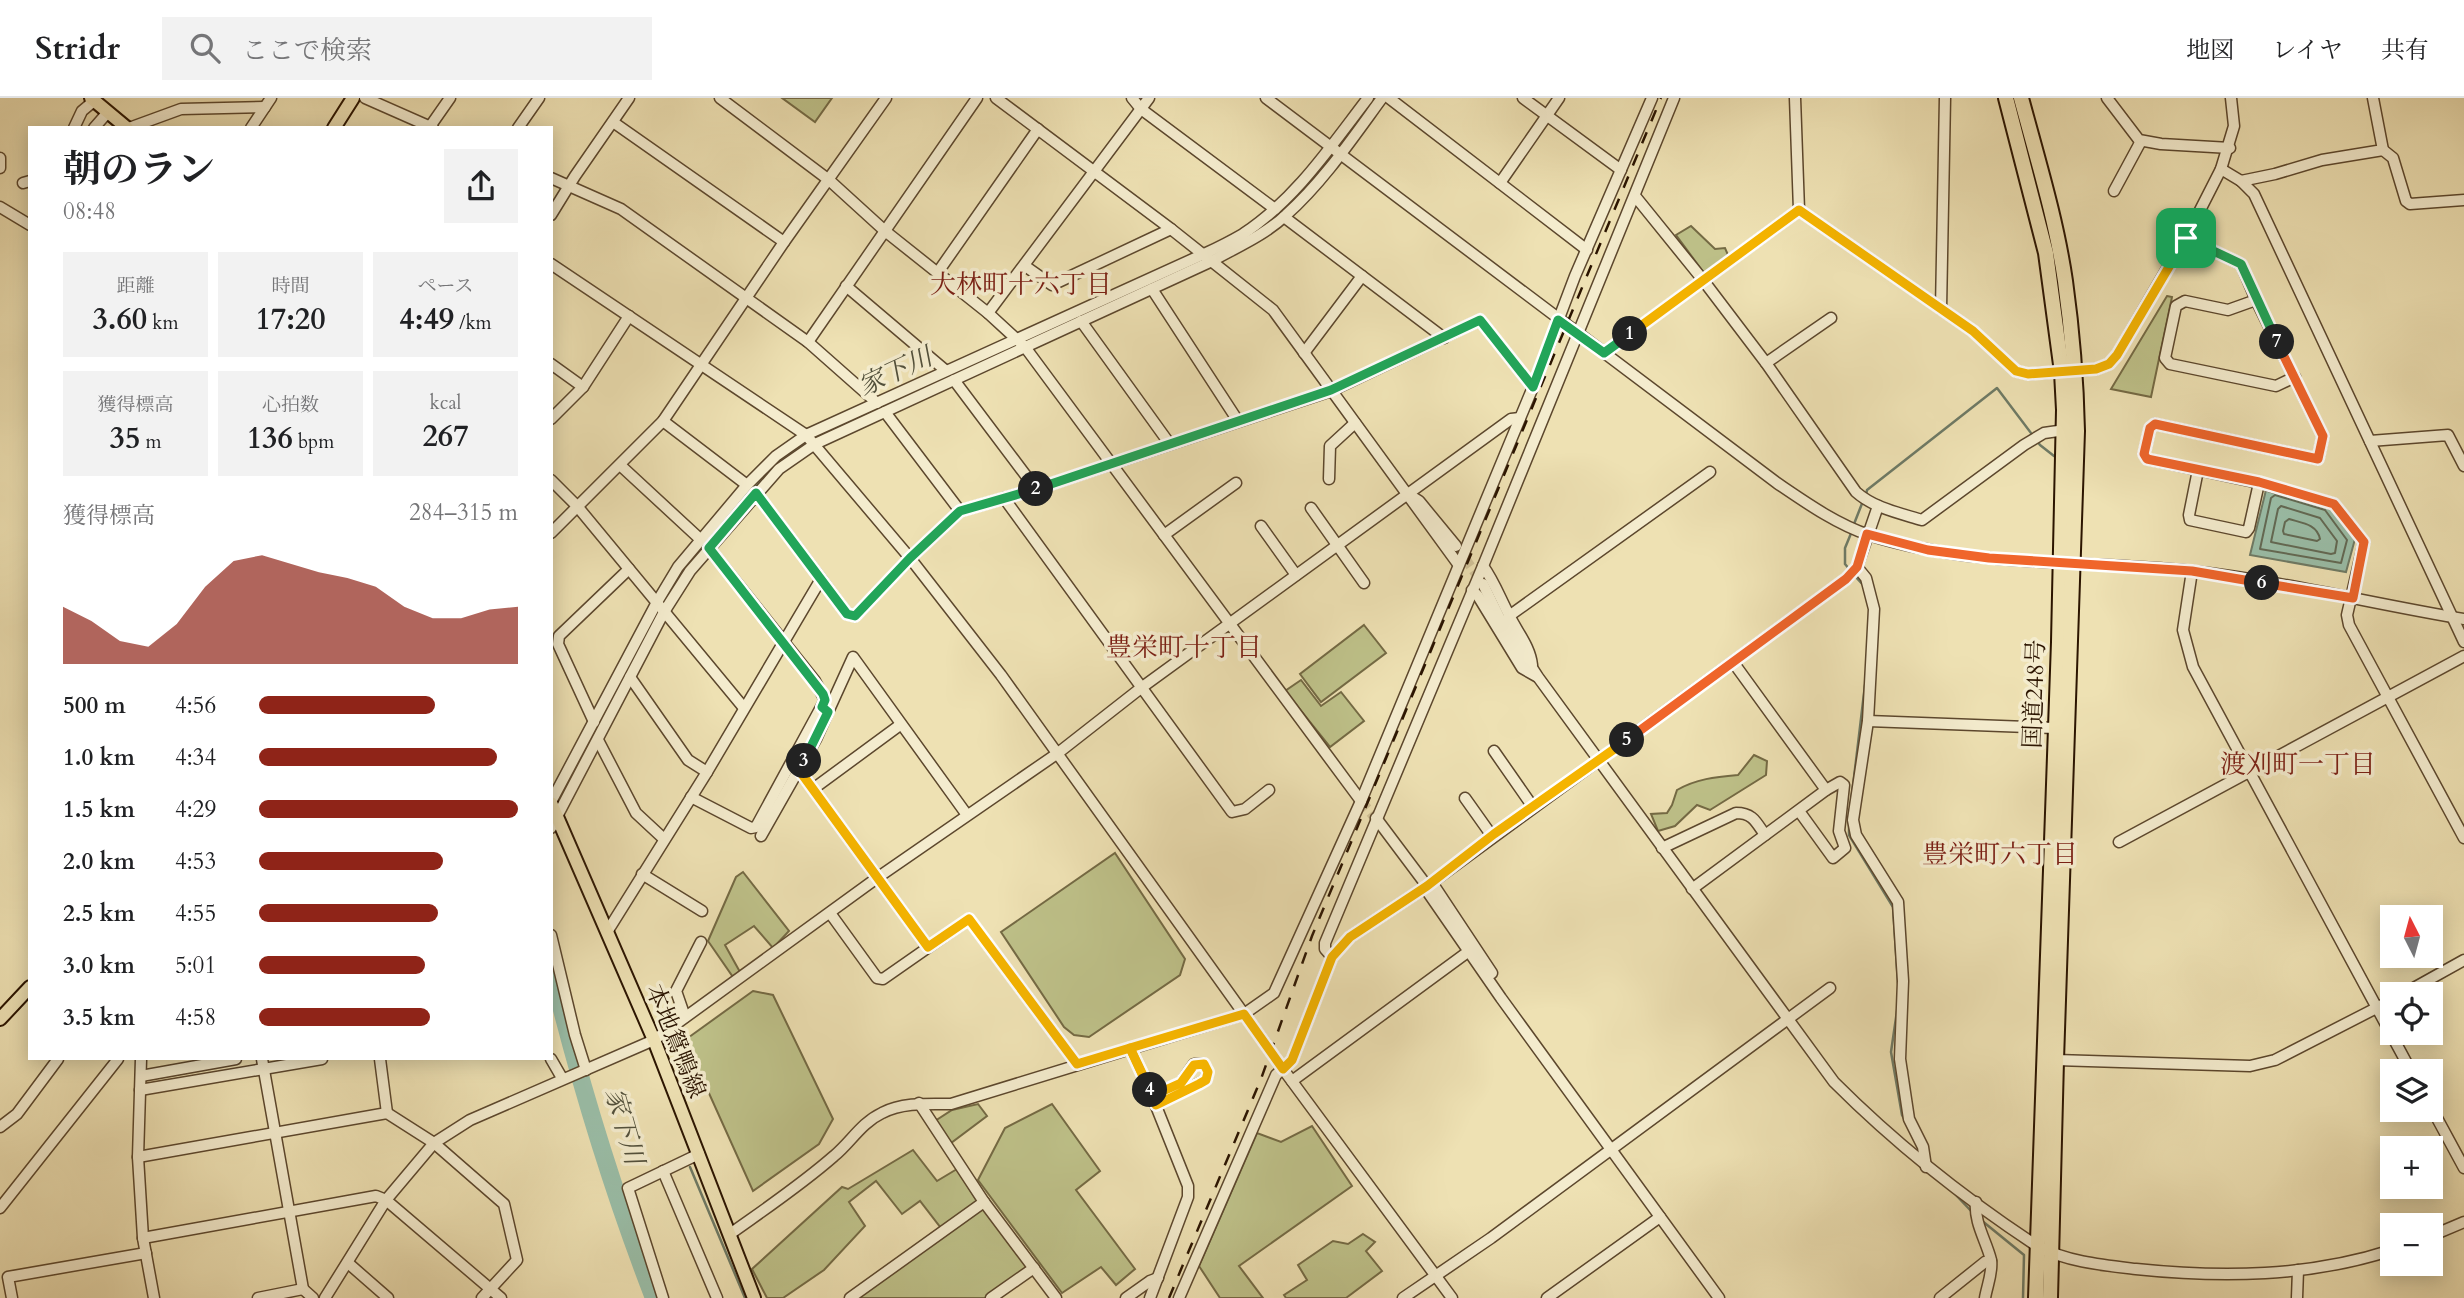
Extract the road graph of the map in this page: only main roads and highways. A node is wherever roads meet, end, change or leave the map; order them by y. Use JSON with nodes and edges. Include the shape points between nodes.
{"nodes":[{"id":1,"x":353,"y":98,"type":"edge"},
{"id":2,"x":2006,"y":98,"type":"edge"},
{"id":3,"x":2021,"y":98,"type":"edge"},
{"id":4,"x":335,"y":126,"type":"edge"},
{"id":5,"x":2068,"y":372,"type":"junction"},
{"id":6,"x":2067,"y":563,"type":"junction"},
{"id":7,"x":554,"y":823,"type":"edge"},
{"id":8,"x":28,"y":993,"type":"edge"},
{"id":9,"x":0,"y":1019,"type":"edge"},
{"id":10,"x":754,"y":1298,"type":"edge"},
{"id":11,"x":2036,"y":1298,"type":"edge"},
{"id":12,"x":2050,"y":1298,"type":"edge"}],
"edges":[{"from":1,"to":4,"type":"main road"},
{"from":2,"to":5,"type":"highway","name":"国道248号","via":[[2046,253]]},
{"from":3,"to":5,"type":"highway","name":"国道248号","via":[[2065,281]]},
{"from":5,"to":6,"type":"highway","name":"国道248号","via":[[2061,490]]},
{"from":5,"to":6,"type":"highway","name":"国道248号","via":[[2077,431]]},
{"from":6,"to":11,"type":"highway","name":"国道248号","via":[[2055,728]]},
{"from":6,"to":12,"type":"highway","name":"国道248号","via":[[2071,667]]},
{"from":7,"to":10,"type":"main road","name":"本地鴛鴨線","via":[[654,1040]]},
{"from":8,"to":9,"type":"main road"}]}
